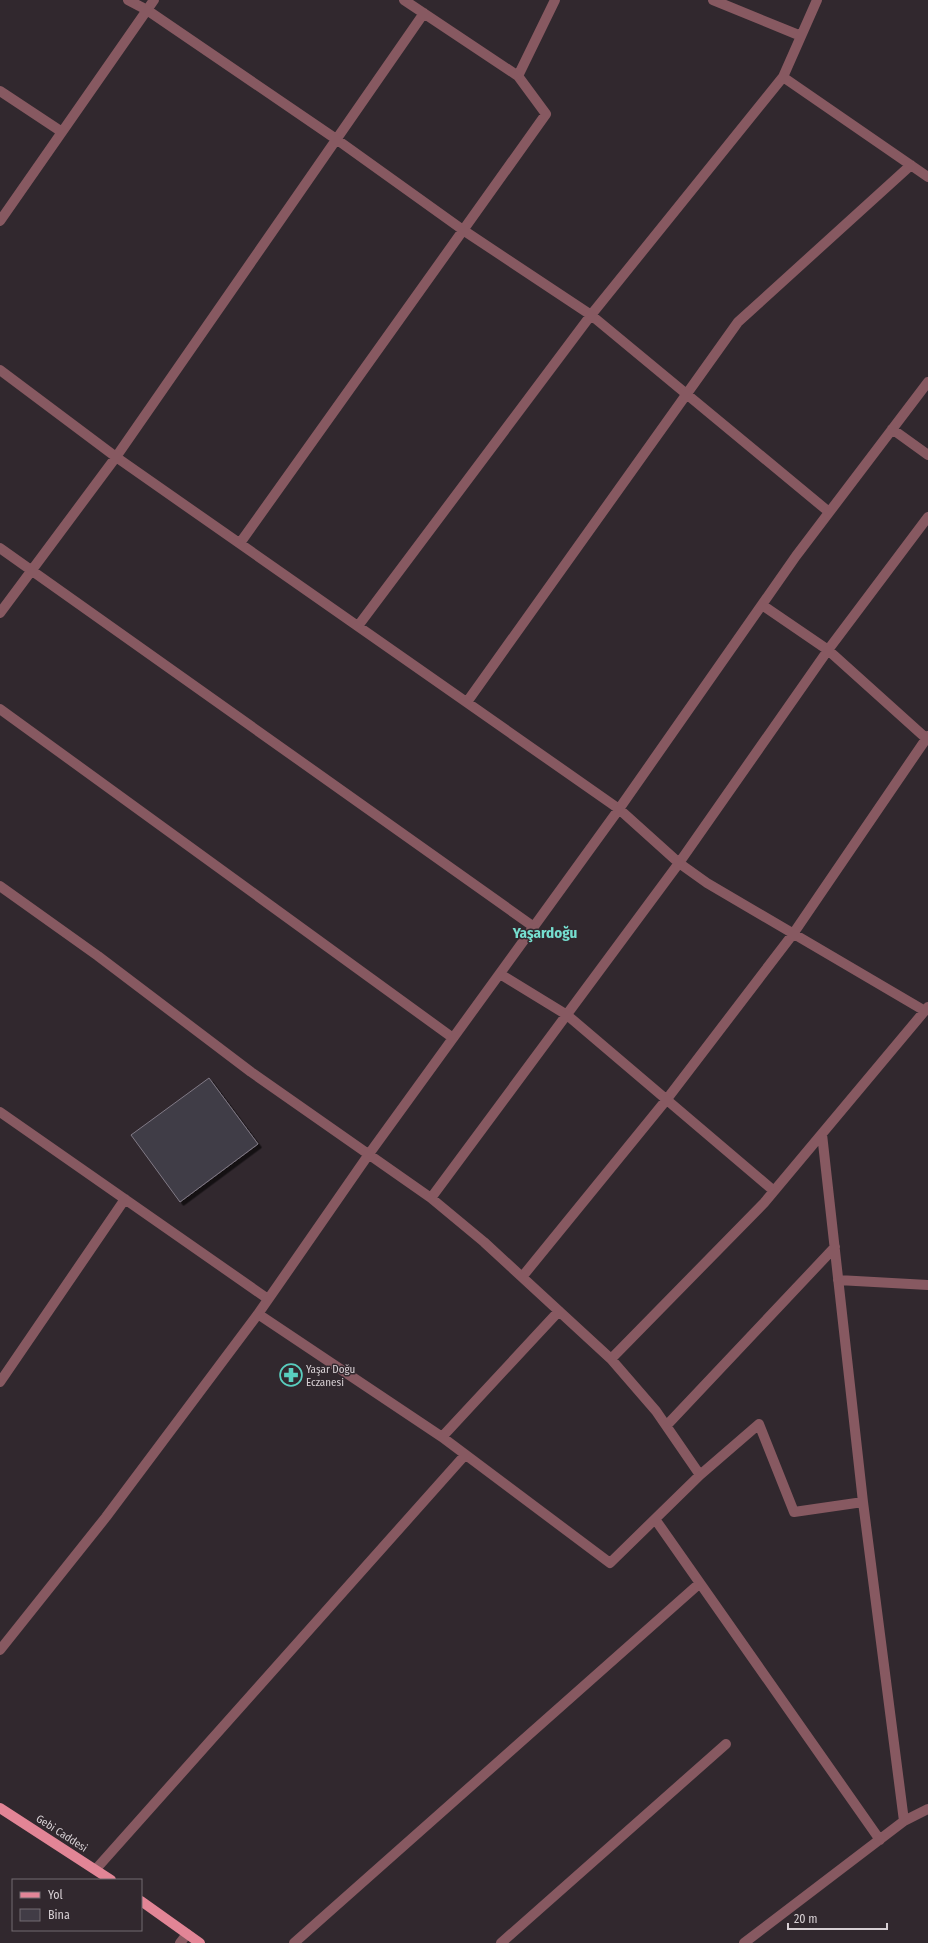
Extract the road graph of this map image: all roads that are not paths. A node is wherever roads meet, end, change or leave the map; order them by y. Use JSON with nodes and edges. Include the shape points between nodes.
{"nodes":[{"id":1,"x":128,"y":0,"type":"edge"},
{"id":2,"x":154,"y":0,"type":"edge"},
{"id":3,"x":404,"y":0,"type":"edge"},
{"id":4,"x":555,"y":0,"type":"edge"},
{"id":5,"x":713,"y":0,"type":"edge"},
{"id":6,"x":817,"y":0,"type":"edge"},
{"id":7,"x":147,"y":10,"type":"junction"},
{"id":8,"x":424,"y":13,"type":"junction"},
{"id":9,"x":801,"y":36,"type":"junction"},
{"id":10,"x":518,"y":76,"type":"junction"},
{"id":11,"x":782,"y":77,"type":"junction"},
{"id":12,"x":0,"y":91,"type":"edge"},
{"id":13,"x":62,"y":132,"type":"junction"},
{"id":14,"x":336,"y":139,"type":"junction"},
{"id":15,"x":910,"y":165,"type":"junction"},
{"id":16,"x":928,"y":177,"type":"edge"},
{"id":17,"x":0,"y":221,"type":"edge"},
{"id":18,"x":463,"y":230,"type":"junction"},
{"id":19,"x":591,"y":315,"type":"junction"},
{"id":20,"x":0,"y":370,"type":"edge"},
{"id":21,"x":928,"y":382,"type":"edge"},
{"id":22,"x":687,"y":395,"type":"junction"},
{"id":23,"x":892,"y":429,"type":"junction"},
{"id":24,"x":928,"y":455,"type":"edge"},
{"id":25,"x":116,"y":457,"type":"junction"},
{"id":26,"x":829,"y":512,"type":"junction"},
{"id":27,"x":928,"y":517,"type":"edge"},
{"id":28,"x":240,"y":543,"type":"junction"},
{"id":29,"x":0,"y":548,"type":"edge"},
{"id":30,"x":32,"y":571,"type":"junction"},
{"id":31,"x":762,"y":605,"type":"junction"},
{"id":32,"x":0,"y":613,"type":"edge"},
{"id":33,"x":358,"y":626,"type":"junction"},
{"id":34,"x":828,"y":650,"type":"junction"},
{"id":35,"x":466,"y":702,"type":"junction"},
{"id":36,"x":0,"y":709,"type":"edge"},
{"id":37,"x":927,"y":738,"type":"edge"},
{"id":38,"x":619,"y":809,"type":"junction"},
{"id":39,"x":679,"y":863,"type":"junction"},
{"id":40,"x":0,"y":886,"type":"edge"},
{"id":41,"x":534,"y":927,"type":"junction"},
{"id":42,"x":793,"y":934,"type":"junction"},
{"id":43,"x":500,"y":974,"type":"junction"},
{"id":44,"x":926,"y":1009,"type":"edge"},
{"id":45,"x":567,"y":1015,"type":"junction"},
{"id":46,"x":453,"y":1038,"type":"junction"},
{"id":47,"x":667,"y":1099,"type":"junction"},
{"id":48,"x":0,"y":1112,"type":"edge"},
{"id":49,"x":822,"y":1134,"type":"junction"},
{"id":50,"x":369,"y":1154,"type":"junction"},
{"id":51,"x":774,"y":1191,"type":"junction"},
{"id":52,"x":431,"y":1198,"type":"junction"},
{"id":53,"x":125,"y":1199,"type":"junction"},
{"id":54,"x":835,"y":1247,"type":"junction"},
{"id":55,"x":522,"y":1277,"type":"junction"},
{"id":56,"x":838,"y":1280,"type":"junction"},
{"id":57,"x":928,"y":1285,"type":"edge"},
{"id":58,"x":268,"y":1299,"type":"junction"},
{"id":59,"x":558,"y":1311,"type":"junction"},
{"id":60,"x":258,"y":1314,"type":"junction"},
{"id":61,"x":611,"y":1359,"type":"junction"},
{"id":62,"x":0,"y":1382,"type":"edge"},
{"id":63,"x":667,"y":1425,"type":"junction"},
{"id":64,"x":442,"y":1437,"type":"junction"},
{"id":65,"x":465,"y":1455,"type":"junction"},
{"id":66,"x":700,"y":1475,"type":"junction"},
{"id":67,"x":864,"y":1502,"type":"junction"},
{"id":68,"x":655,"y":1519,"type":"junction"},
{"id":69,"x":700,"y":1583,"type":"junction"},
{"id":70,"x":0,"y":1650,"type":"edge"},
{"id":71,"x":726,"y":1744,"type":"dead end"},
{"id":72,"x":0,"y":1808,"type":"edge"},
{"id":73,"x":928,"y":1809,"type":"edge"},
{"id":74,"x":904,"y":1821,"type":"junction"},
{"id":75,"x":880,"y":1840,"type":"junction"},
{"id":76,"x":96,"y":1869,"type":"junction"},
{"id":77,"x":110,"y":1879,"type":"edge"},
{"id":78,"x":142,"y":1902,"type":"edge"},
{"id":79,"x":188,"y":1934,"type":"junction"},
{"id":80,"x":180,"y":1943,"type":"edge"},
{"id":81,"x":200,"y":1943,"type":"edge"},
{"id":82,"x":294,"y":1943,"type":"edge"},
{"id":83,"x":501,"y":1943,"type":"edge"},
{"id":84,"x":744,"y":1943,"type":"edge"}],
"edges":[{"from":1,"to":7,"type":"street"},
{"from":2,"to":7,"type":"street"},
{"from":3,"to":8,"type":"street"},
{"from":4,"to":10,"type":"street"},
{"from":5,"to":9,"type":"street"},
{"from":6,"to":9,"type":"street"},
{"from":7,"to":13,"type":"street"},
{"from":7,"to":14,"type":"street"},
{"from":8,"to":10,"type":"street"},
{"from":8,"to":14,"type":"street"},
{"from":9,"to":11,"type":"street"},
{"from":10,"to":18,"type":"street","via":[[546,114]]},
{"from":11,"to":15,"type":"street"},
{"from":11,"to":19,"type":"street"},
{"from":12,"to":13,"type":"street"},
{"from":13,"to":17,"type":"street"},
{"from":14,"to":18,"type":"street"},
{"from":14,"to":25,"type":"street"},
{"from":15,"to":16,"type":"street"},
{"from":15,"to":22,"type":"street","via":[[738,322]]},
{"from":18,"to":19,"type":"street"},
{"from":18,"to":28,"type":"street"},
{"from":19,"to":22,"type":"street"},
{"from":19,"to":33,"type":"street"},
{"from":20,"to":25,"type":"street"},
{"from":21,"to":23,"type":"street"},
{"from":22,"to":26,"type":"street"},
{"from":22,"to":35,"type":"street"},
{"from":23,"to":24,"type":"street"},
{"from":23,"to":26,"type":"street"},
{"from":25,"to":28,"type":"street"},
{"from":25,"to":30,"type":"street"},
{"from":26,"to":31,"type":"street"},
{"from":27,"to":34,"type":"street"},
{"from":28,"to":33,"type":"street"},
{"from":29,"to":30,"type":"street"},
{"from":30,"to":32,"type":"street"},
{"from":30,"to":41,"type":"street"},
{"from":31,"to":34,"type":"street"},
{"from":31,"to":38,"type":"street"},
{"from":33,"to":35,"type":"street"},
{"from":34,"to":37,"type":"street"},
{"from":34,"to":39,"type":"street"},
{"from":35,"to":38,"type":"street"},
{"from":36,"to":46,"type":"street"},
{"from":37,"to":42,"type":"street"},
{"from":38,"to":39,"type":"street"},
{"from":38,"to":41,"type":"street"},
{"from":39,"to":42,"type":"street","via":[[707,883]]},
{"from":39,"to":45,"type":"street"},
{"from":40,"to":50,"type":"street","via":[[98,956],[251,1072]]},
{"from":41,"to":43,"type":"street"},
{"from":42,"to":44,"type":"street"},
{"from":42,"to":47,"type":"street"},
{"from":43,"to":45,"type":"street"},
{"from":43,"to":46,"type":"street"},
{"from":44,"to":49,"type":"street"},
{"from":45,"to":47,"type":"street"},
{"from":45,"to":52,"type":"street"},
{"from":46,"to":50,"type":"street"},
{"from":47,"to":51,"type":"street"},
{"from":47,"to":55,"type":"street"},
{"from":48,"to":53,"type":"street"},
{"from":49,"to":51,"type":"street"},
{"from":49,"to":54,"type":"street"},
{"from":50,"to":52,"type":"street"},
{"from":50,"to":58,"type":"street"},
{"from":51,"to":61,"type":"street"},
{"from":52,"to":55,"type":"street"},
{"from":53,"to":58,"type":"street"},
{"from":53,"to":62,"type":"street"},
{"from":54,"to":56,"type":"street"},
{"from":54,"to":63,"type":"street"},
{"from":55,"to":59,"type":"street"},
{"from":56,"to":57,"type":"street"},
{"from":56,"to":67,"type":"street"},
{"from":58,"to":60,"type":"street"},
{"from":59,"to":61,"type":"street"},
{"from":59,"to":64,"type":"street"},
{"from":60,"to":64,"type":"street"},
{"from":60,"to":70,"type":"street","via":[[106,1517]]},
{"from":61,"to":63,"type":"street"},
{"from":63,"to":66,"type":"street"},
{"from":64,"to":65,"type":"street"},
{"from":65,"to":68,"type":"street","via":[[610,1563]]},
{"from":65,"to":76,"type":"street"},
{"from":66,"to":67,"type":"street","via":[[759,1424],[794,1512]]},
{"from":66,"to":68,"type":"street"},
{"from":67,"to":74,"type":"street"},
{"from":68,"to":69,"type":"street"},
{"from":69,"to":75,"type":"street"},
{"from":69,"to":82,"type":"street"},
{"from":71,"to":83,"type":"street"},
{"from":72,"to":76,"type":"main road","name":"Gebi Caddesi"},
{"from":73,"to":74,"type":"street"},
{"from":74,"to":75,"type":"street"},
{"from":75,"to":84,"type":"street"},
{"from":76,"to":77,"type":"main road","name":"Gebi Caddesi"},
{"from":78,"to":79,"type":"main road"},
{"from":79,"to":80,"type":"street"},
{"from":79,"to":81,"type":"main road"}]}
